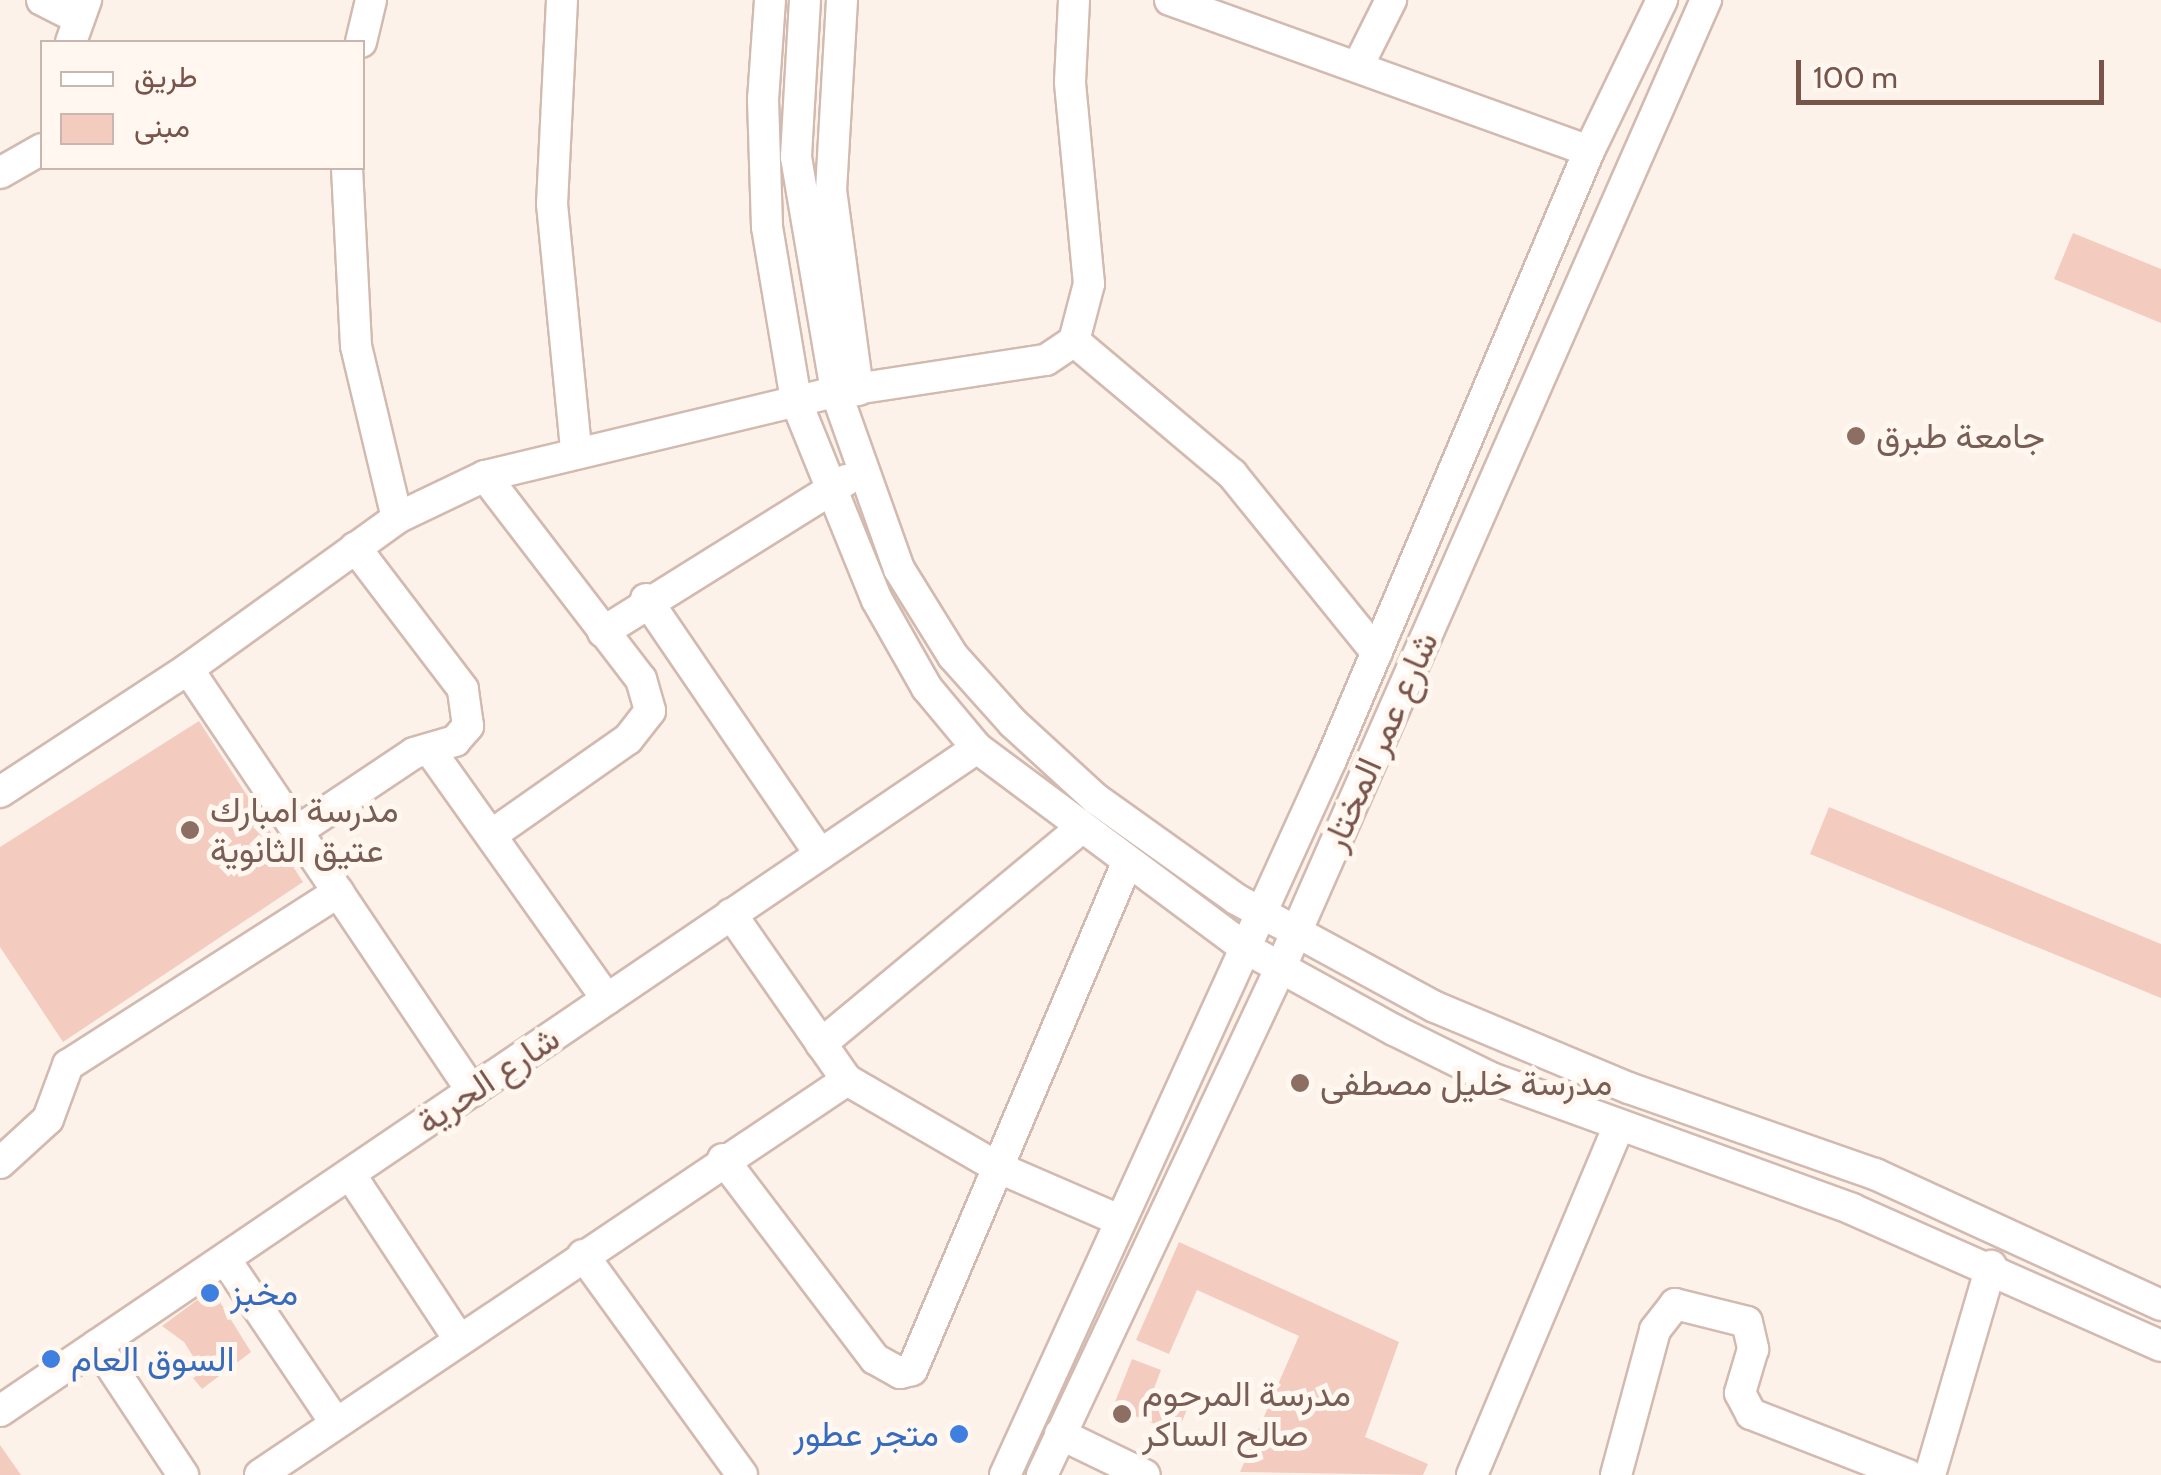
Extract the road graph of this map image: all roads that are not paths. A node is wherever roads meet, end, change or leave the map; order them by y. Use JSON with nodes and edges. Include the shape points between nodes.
{"nodes":[{"id":1,"x":42,"y":0,"type":"edge"},
{"id":2,"x":371,"y":0,"type":"edge"},
{"id":3,"x":562,"y":0,"type":"edge"},
{"id":4,"x":770,"y":0,"type":"edge"},
{"id":5,"x":805,"y":0,"type":"edge"},
{"id":6,"x":842,"y":0,"type":"edge"},
{"id":7,"x":1074,"y":0,"type":"edge"},
{"id":8,"x":1392,"y":0,"type":"edge"},
{"id":9,"x":1662,"y":0,"type":"edge"},
{"id":10,"x":1706,"y":0,"type":"edge"},
{"id":11,"x":1175,"y":1,"type":"edge"},
{"id":12,"x":78,"y":20,"type":"edge"},
{"id":13,"x":361,"y":40,"type":"edge"},
{"id":14,"x":1358,"y":66,"type":"junction"},
{"id":15,"x":40,"y":149,"type":"edge"},
{"id":16,"x":1589,"y":151,"type":"junction"},
{"id":17,"x":347,"y":170,"type":"edge"},
{"id":18,"x":0,"y":172,"type":"edge"},
{"id":19,"x":1074,"y":341,"type":"junction"},
{"id":20,"x":847,"y":391,"type":"junction"},
{"id":21,"x":796,"y":401,"type":"junction"},
{"id":22,"x":576,"y":449,"type":"junction"},
{"id":23,"x":861,"y":472,"type":"junction"},
{"id":24,"x":485,"y":476,"type":"junction"},
{"id":25,"x":830,"y":489,"type":"junction"},
{"id":26,"x":397,"y":518,"type":"junction"},
{"id":27,"x":355,"y":546,"type":"junction"},
{"id":28,"x":646,"y":599,"type":"junction"},
{"id":29,"x":603,"y":632,"type":"junction"},
{"id":30,"x":1376,"y":653,"type":"junction"},
{"id":31,"x":188,"y":670,"type":"junction"},
{"id":32,"x":977,"y":748,"type":"junction"},
{"id":33,"x":432,"y":753,"type":"junction"},
{"id":34,"x":0,"y":792,"type":"edge"},
{"id":35,"x":1080,"y":829,"type":"junction"},
{"id":36,"x":298,"y":830,"type":"junction"},
{"id":37,"x":493,"y":834,"type":"junction"},
{"id":38,"x":820,"y":854,"type":"junction"},
{"id":39,"x":1127,"y":863,"type":"junction"},
{"id":40,"x":338,"y":892,"type":"junction"},
{"id":41,"x":731,"y":914,"type":"junction"},
{"id":42,"x":1262,"y":916,"type":"junction"},
{"id":43,"x":1296,"y":932,"type":"junction"},
{"id":44,"x":1247,"y":949,"type":"junction"},
{"id":45,"x":1280,"y":969,"type":"junction"},
{"id":46,"x":607,"y":999,"type":"junction"},
{"id":47,"x":821,"y":1044,"type":"junction"},
{"id":48,"x":847,"y":1080,"type":"junction"},
{"id":49,"x":472,"y":1090,"type":"junction"},
{"id":50,"x":1619,"y":1126,"type":"junction"},
{"id":51,"x":723,"y":1159,"type":"junction"},
{"id":52,"x":0,"y":1163,"type":"edge"},
{"id":53,"x":999,"y":1168,"type":"junction"},
{"id":54,"x":350,"y":1174,"type":"junction"},
{"id":55,"x":1119,"y":1220,"type":"junction"},
{"id":56,"x":583,"y":1255,"type":"junction"},
{"id":57,"x":224,"y":1259,"type":"junction"},
{"id":58,"x":1991,"y":1266,"type":"junction"},
{"id":59,"x":2161,"y":1305,"type":"edge"},
{"id":60,"x":459,"y":1339,"type":"junction"},
{"id":61,"x":98,"y":1345,"type":"junction"},
{"id":62,"x":2161,"y":1346,"type":"edge"},
{"id":63,"x":0,"y":1411,"type":"edge"},
{"id":64,"x":336,"y":1422,"type":"junction"},
{"id":65,"x":1060,"y":1434,"type":"junction"},
{"id":66,"x":184,"y":1475,"type":"edge"},
{"id":67,"x":260,"y":1475,"type":"edge"},
{"id":68,"x":742,"y":1475,"type":"edge"},
{"id":69,"x":1005,"y":1475,"type":"edge"},
{"id":70,"x":1042,"y":1475,"type":"edge"},
{"id":71,"x":1145,"y":1475,"type":"edge"},
{"id":72,"x":1472,"y":1475,"type":"edge"},
{"id":73,"x":1616,"y":1475,"type":"edge"},
{"id":74,"x":1908,"y":1475,"type":"edge"},
{"id":75,"x":1930,"y":1475,"type":"edge"}],
"edges":[{"from":1,"to":12,"type":"street"},
{"from":2,"to":13,"type":"street"},
{"from":3,"to":22,"type":"street","via":[[552,204]]},
{"from":4,"to":21,"type":"street","via":[[767,228]]},
{"from":5,"to":20,"type":"street","via":[[796,158]]},
{"from":6,"to":20,"type":"street","via":[[831,190]]},
{"from":7,"to":19,"type":"street","via":[[1070,82],[1089,284]]},
{"from":8,"to":14,"type":"street"},
{"from":9,"to":16,"type":"street","name":"شارع عمر المختار"},
{"from":10,"to":43,"type":"street","name":"شارع عمر المختار"},
{"from":11,"to":14,"type":"street"},
{"from":14,"to":16,"type":"street"},
{"from":15,"to":18,"type":"street"},
{"from":16,"to":30,"type":"street","name":"شارع عمر المختار"},
{"from":17,"to":26,"type":"street","via":[[356,346]]},
{"from":19,"to":20,"type":"street","via":[[1046,360]]},
{"from":19,"to":30,"type":"street","via":[[1232,474]]},
{"from":20,"to":21,"type":"street"},
{"from":20,"to":23,"type":"street"},
{"from":21,"to":22,"type":"street"},
{"from":21,"to":25,"type":"street"},
{"from":22,"to":24,"type":"street"},
{"from":23,"to":25,"type":"street"},
{"from":23,"to":42,"type":"street","via":[[915,600],[975,683],[1096,799]]},
{"from":24,"to":26,"type":"street"},
{"from":24,"to":29,"type":"street"},
{"from":25,"to":28,"type":"street"},
{"from":25,"to":32,"type":"street","via":[[877,600],[928,688]]},
{"from":26,"to":27,"type":"street"},
{"from":27,"to":31,"type":"street"},
{"from":27,"to":33,"type":"street","via":[[464,689],[468,726]]},
{"from":28,"to":29,"type":"street"},
{"from":28,"to":38,"type":"street"},
{"from":29,"to":37,"type":"street","via":[[641,679],[650,711],[628,739]]},
{"from":30,"to":42,"type":"street","name":"شارع عمر المختار"},
{"from":31,"to":34,"type":"street"},
{"from":31,"to":36,"type":"street"},
{"from":32,"to":35,"type":"street"},
{"from":32,"to":38,"type":"street","name":"شارع الحرية"},
{"from":33,"to":36,"type":"street","via":[[414,753]]},
{"from":33,"to":37,"type":"street"},
{"from":35,"to":39,"type":"street"},
{"from":35,"to":47,"type":"street"},
{"from":36,"to":40,"type":"street"},
{"from":37,"to":46,"type":"street"},
{"from":38,"to":41,"type":"street","name":"شارع الحرية"},
{"from":39,"to":44,"type":"street"},
{"from":39,"to":53,"type":"street"},
{"from":40,"to":49,"type":"street"},
{"from":40,"to":52,"type":"street","via":[[68,1065],[48,1119]]},
{"from":41,"to":46,"type":"street","name":"شارع الحرية"},
{"from":41,"to":47,"type":"street"},
{"from":42,"to":43,"type":"street"},
{"from":42,"to":44,"type":"street","name":"شارع عمر المختار"},
{"from":43,"to":45,"type":"street","name":"شارع عمر المختار"},
{"from":43,"to":59,"type":"street","via":[[1525,1048],[1875,1174]]},
{"from":44,"to":45,"type":"street"},
{"from":44,"to":55,"type":"street","name":"شارع عمر المختار"},
{"from":45,"to":50,"type":"street","via":[[1491,1078]]},
{"from":45,"to":65,"type":"street","name":"شارع عمر المختار"},
{"from":46,"to":49,"type":"street","name":"شارع الحرية"},
{"from":47,"to":48,"type":"street"},
{"from":48,"to":51,"type":"street"},
{"from":48,"to":53,"type":"street"},
{"from":49,"to":54,"type":"street","name":"شارع الحرية"},
{"from":50,"to":58,"type":"street"},
{"from":50,"to":72,"type":"street"},
{"from":51,"to":53,"type":"street","via":[[828,1304],[875,1360],[900,1373],[921,1356]]},
{"from":51,"to":56,"type":"street"},
{"from":53,"to":55,"type":"street"},
{"from":54,"to":57,"type":"street","name":"شارع الحرية"},
{"from":54,"to":60,"type":"street"},
{"from":55,"to":69,"type":"street","name":"شارع عمر المختار"},
{"from":56,"to":60,"type":"street"},
{"from":56,"to":68,"type":"street"},
{"from":57,"to":61,"type":"street","name":"شارع الحرية"},
{"from":57,"to":64,"type":"street"},
{"from":58,"to":62,"type":"street"},
{"from":58,"to":75,"type":"street"},
{"from":60,"to":64,"type":"street"},
{"from":61,"to":63,"type":"street","name":"شارع الحرية"},
{"from":61,"to":66,"type":"street"},
{"from":64,"to":67,"type":"street"},
{"from":65,"to":70,"type":"street","name":"شارع عمر المختار"},
{"from":65,"to":71,"type":"street"},
{"from":73,"to":74,"type":"street","via":[[1655,1330],[1675,1304],[1747,1322],[1753,1349],[1740,1394],[1751,1414]]}]}
